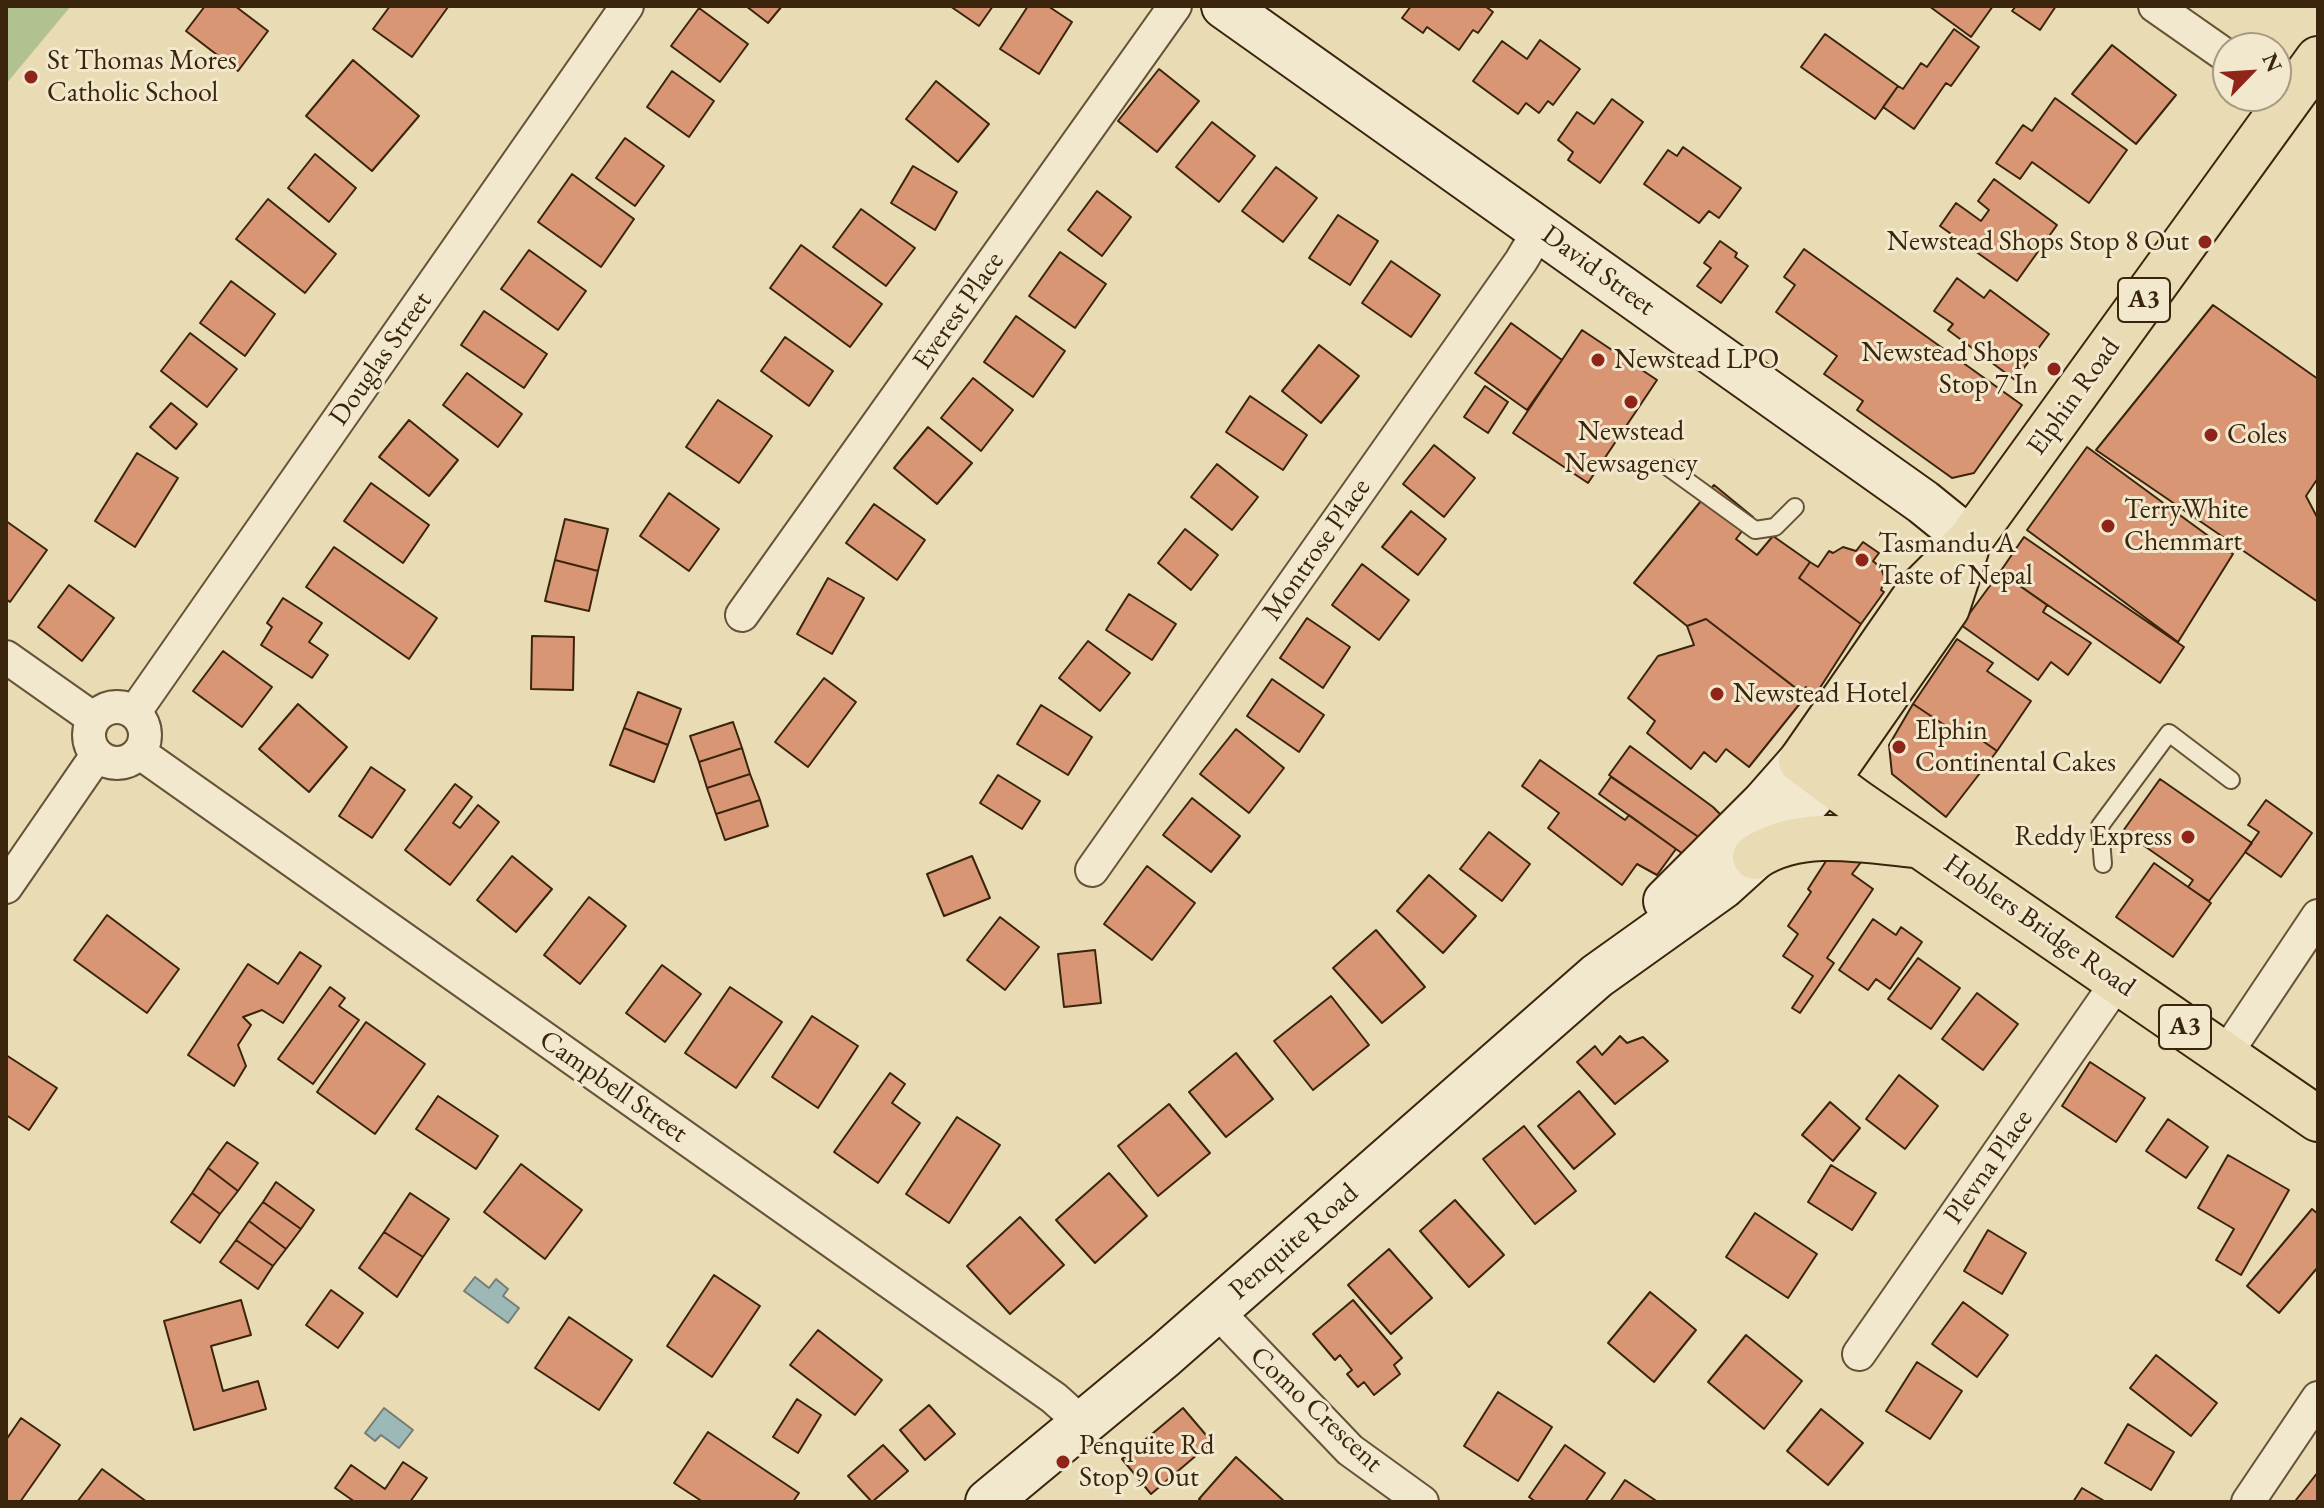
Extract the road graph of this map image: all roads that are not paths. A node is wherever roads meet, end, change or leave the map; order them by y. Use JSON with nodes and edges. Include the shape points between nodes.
{"nodes":[{"id":1,"x":627,"y":6,"type":"edge"},
{"id":2,"x":1175,"y":6,"type":"edge"},
{"id":3,"x":1224,"y":6,"type":"edge"},
{"id":4,"x":2155,"y":6,"type":"edge"},
{"id":5,"x":2212,"y":46,"type":"edge"},
{"id":6,"x":2318,"y":59,"type":"edge"},
{"id":7,"x":2292,"y":86,"type":"edge"},
{"id":8,"x":2271,"y":112,"type":"edge"},
{"id":9,"x":1540,"y":229,"type":"junction"},
{"id":10,"x":1668,"y":467,"type":"dead end"},
{"id":11,"x":1795,"y":507,"type":"dead end"},
{"id":12,"x":1970,"y":540,"type":"junction"},
{"id":13,"x":742,"y":615,"type":"dead end"},
{"id":14,"x":6,"y":657,"type":"edge"},
{"id":15,"x":134,"y":713,"type":"junction"},
{"id":16,"x":94,"y":719,"type":"junction"},
{"id":17,"x":140,"y":753,"type":"junction"},
{"id":18,"x":97,"y":755,"type":"junction"},
{"id":19,"x":1814,"y":770,"type":"junction"},
{"id":20,"x":2231,"y":780,"type":"dead end"},
{"id":21,"x":1922,"y":845,"type":"junction"},
{"id":22,"x":1755,"y":857,"type":"junction"},
{"id":23,"x":2103,"y":864,"type":"dead end"},
{"id":24,"x":1092,"y":870,"type":"dead end"},
{"id":25,"x":6,"y":887,"type":"edge"},
{"id":26,"x":2314,"y":933,"type":"edge"},
{"id":27,"x":1597,"y":976,"type":"junction"},
{"id":28,"x":2118,"y":981,"type":"junction"},
{"id":29,"x":2225,"y":1055,"type":"junction"},
{"id":30,"x":2318,"y":1119,"type":"edge"},
{"id":31,"x":1216,"y":1310,"type":"junction"},
{"id":32,"x":1859,"y":1354,"type":"dead end"},
{"id":33,"x":2318,"y":1398,"type":"edge"},
{"id":34,"x":1083,"y":1424,"type":"junction"},
{"id":35,"x":988,"y":1502,"type":"edge"},
{"id":36,"x":1422,"y":1502,"type":"edge"},
{"id":37,"x":2248,"y":1502,"type":"edge"}],
"edges":[{"from":1,"to":15,"type":"street","name":"Douglas Street"},
{"from":2,"to":13,"type":"street","name":"Everest Place"},
{"from":3,"to":9,"type":"street","name":"David Street"},
{"from":4,"to":5,"type":"street"},
{"from":6,"to":7,"type":"highway","name":"Elphin Road","number":"A3"},
{"from":8,"to":12,"type":"highway","name":"Elphin Road","number":"A3"},
{"from":9,"to":12,"type":"street","name":"David Street"},
{"from":9,"to":24,"type":"street","name":"Montrose Place"},
{"from":10,"to":11,"type":"lane","via":[[1755,530],[1775,527]]},
{"from":12,"to":19,"type":"highway","name":"Elphin Road","number":"A3","via":[[1919,591]]},
{"from":14,"to":16,"type":"street"},
{"from":15,"to":16,"type":"street","via":[[108,708]]},
{"from":15,"to":17,"type":"street","via":[[145,727]]},
{"from":16,"to":18,"type":"street","via":[[89,738]]},
{"from":17,"to":18,"type":"street","via":[[114,764]]},
{"from":17,"to":34,"type":"street","name":"Campbell Street","via":[[1041,1389]]},
{"from":18,"to":25,"type":"street"},
{"from":19,"to":21,"type":"highway","name":"Hoblers Bridge Road","number":"A3"},
{"from":19,"to":22,"type":"street","name":"Penquite Road"},
{"from":19,"to":27,"type":"street","name":"Penquite Road","via":[[1764,803]]},
{"from":20,"to":23,"type":"lane","via":[[2169,733],[2100,826]]},
{"from":21,"to":22,"type":"highway","via":[[1822,839],[1786,844]]},
{"from":21,"to":28,"type":"highway","name":"Hoblers Bridge Road","number":"A3"},
{"from":22,"to":27,"type":"street","name":"Penquite Road","via":[[1684,916]]},
{"from":26,"to":29,"type":"street"},
{"from":27,"to":31,"type":"street","name":"Penquite Road"},
{"from":28,"to":29,"type":"highway","name":"Hoblers Bridge Road","number":"A3"},
{"from":28,"to":32,"type":"street","name":"Plevna Place"},
{"from":29,"to":30,"type":"highway","name":"Hoblers Bridge Road","number":"A3"},
{"from":31,"to":34,"type":"street","name":"Penquite Road"},
{"from":31,"to":36,"type":"street","name":"Como Crescent","via":[[1350,1450]]},
{"from":33,"to":37,"type":"street"},
{"from":34,"to":35,"type":"street","name":"Penquite Road"}]}
